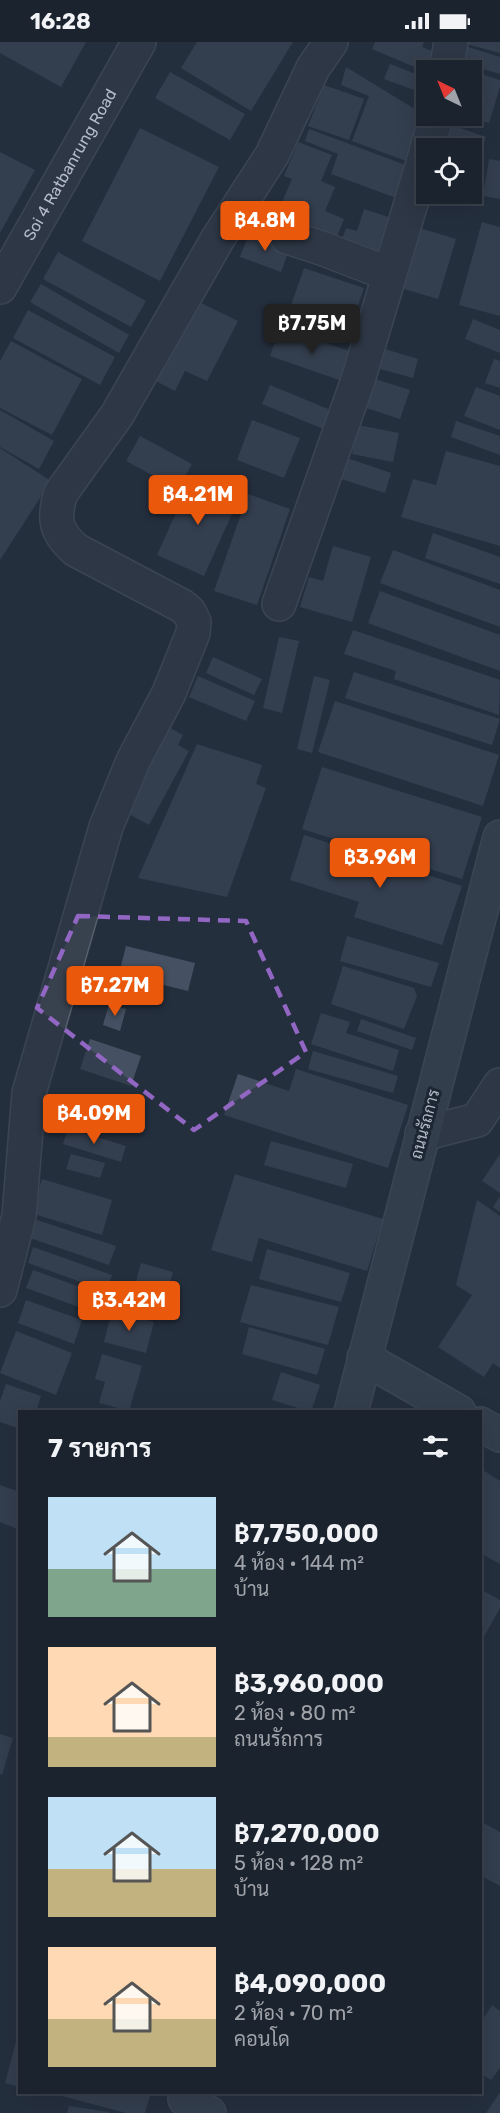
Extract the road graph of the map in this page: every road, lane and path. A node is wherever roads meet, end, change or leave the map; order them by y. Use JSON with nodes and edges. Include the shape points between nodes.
{"nodes":[{"id":1,"x":139,"y":42,"type":"edge"},
{"id":2,"x":331,"y":42,"type":"edge"},
{"id":3,"x":451,"y":42,"type":"edge"},
{"id":4,"x":448,"y":60,"type":"edge"},
{"id":5,"x":416,"y":186,"type":"edge"},
{"id":6,"x":287,"y":237,"type":"dead end"},
{"id":7,"x":389,"y":274,"type":"junction"},
{"id":8,"x":0,"y":287,"type":"edge"},
{"id":9,"x":279,"y":604,"type":"dead end"},
{"id":10,"x":500,"y":837,"type":"edge"},
{"id":11,"x":500,"y":1085,"type":"edge"},
{"id":12,"x":422,"y":1134,"type":"junction"},
{"id":13,"x":0,"y":1290,"type":"edge"},
{"id":14,"x":364,"y":1358,"type":"junction"},
{"id":15,"x":351,"y":1410,"type":"edge"},
{"id":16,"x":455,"y":1410,"type":"edge"},
{"id":17,"x":482,"y":1425,"type":"edge"},
{"id":18,"x":500,"y":1435,"type":"edge"}],
"edges":[{"from":1,"to":8,"type":"street","name":"Soi 4 Ratbanrung Road"},
{"from":2,"to":13,"type":"street","via":[[313,68],[272,155],[217,240],[117,415],[61,493],[57,507],[56,522],[70,545],[172,600],[189,612],[195,622],[169,693],[133,762],[106,827],[29,1093],[19,1216]]},
{"from":3,"to":4,"type":"street"},
{"from":5,"to":7,"type":"street"},
{"from":6,"to":7,"type":"street"},
{"from":7,"to":9,"type":"street","via":[[358,380]]},
{"from":10,"to":12,"type":"street","name":"ถนนรัถการ"},
{"from":11,"to":12,"type":"street","via":[[477,1120]]},
{"from":12,"to":14,"type":"street","name":"ถนนรัถการ"},
{"from":14,"to":15,"type":"street","name":"ถนนรัถการ"},
{"from":14,"to":16,"type":"street"},
{"from":17,"to":18,"type":"street"}]}
